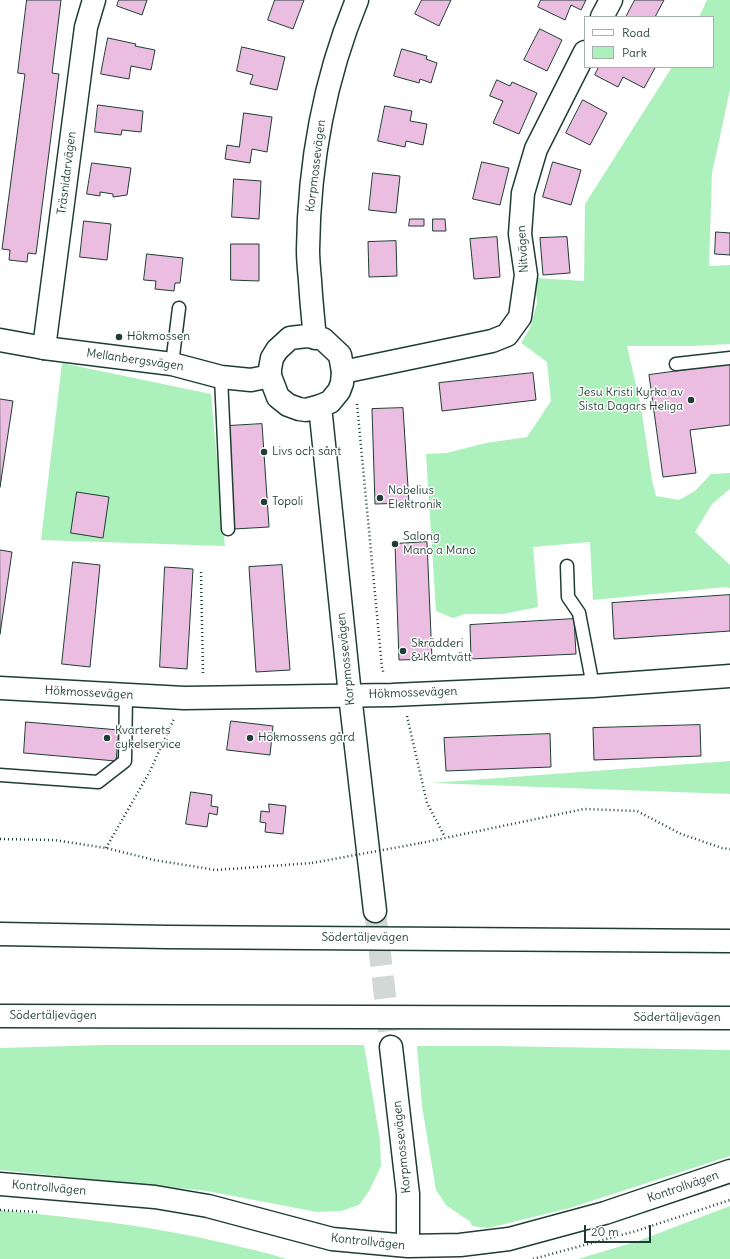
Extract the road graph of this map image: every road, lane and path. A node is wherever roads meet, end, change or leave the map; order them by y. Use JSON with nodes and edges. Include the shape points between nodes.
{"nodes":[{"id":1,"x":94,"y":0,"type":"edge"},
{"id":2,"x":357,"y":0,"type":"edge"},
{"id":3,"x":611,"y":0,"type":"edge"},
{"id":4,"x":603,"y":16,"type":"edge"},
{"id":5,"x":584,"y":54,"type":"edge"},
{"id":6,"x":179,"y":308,"type":"dead end"},
{"id":7,"x":315,"y":338,"type":"junction"},
{"id":8,"x":0,"y":340,"type":"edge"},
{"id":9,"x":44,"y":348,"type":"junction"},
{"id":10,"x":730,"y":358,"type":"edge"},
{"id":11,"x":172,"y":364,"type":"junction"},
{"id":12,"x":676,"y":364,"type":"dead end"},
{"id":13,"x":343,"y":372,"type":"junction"},
{"id":14,"x":270,"y":376,"type":"junction"},
{"id":15,"x":221,"y":377,"type":"junction"},
{"id":16,"x":357,"y":398,"type":"dead end"},
{"id":17,"x":320,"y":406,"type":"junction"},
{"id":18,"x":228,"y":529,"type":"dead end"},
{"id":19,"x":566,"y":566,"type":"dead end"},
{"id":20,"x":201,"y":572,"type":"dead end"},
{"id":21,"x":730,"y":676,"type":"edge"},
{"id":22,"x":593,"y":686,"type":"junction"},
{"id":23,"x":0,"y":688,"type":"edge"},
{"id":24,"x":126,"y":694,"type":"junction"},
{"id":25,"x":350,"y":695,"type":"junction"},
{"id":26,"x":392,"y":695,"type":"junction"},
{"id":27,"x":194,"y":698,"type":"junction"},
{"id":28,"x":401,"y":714,"type":"dead end"},
{"id":29,"x":0,"y":775,"type":"edge"},
{"id":30,"x":445,"y":837,"type":"junction"},
{"id":31,"x":0,"y":839,"type":"edge"},
{"id":32,"x":106,"y":848,"type":"junction"},
{"id":33,"x":730,"y":849,"type":"edge"},
{"id":34,"x":375,"y":911,"type":"tunnel mouth"},
{"id":35,"x":0,"y":934,"type":"edge"},
{"id":36,"x":730,"y":940,"type":"edge"},
{"id":37,"x":0,"y":1016,"type":"edge"},
{"id":38,"x":730,"y":1018,"type":"edge"},
{"id":39,"x":391,"y":1047,"type":"tunnel mouth"},
{"id":40,"x":730,"y":1171,"type":"edge"},
{"id":41,"x":0,"y":1184,"type":"edge"},
{"id":42,"x":730,"y":1200,"type":"edge"},
{"id":43,"x":0,"y":1210,"type":"edge"},
{"id":44,"x":38,"y":1212,"type":"dead end"},
{"id":45,"x":408,"y":1253,"type":"edge"},
{"id":46,"x":533,"y":1259,"type":"edge"}],
"edges":[{"from":1,"to":9,"type":"main road","name":"Träsnidarvägen","via":[[86,27]]},
{"from":2,"to":7,"type":"main road","name":"Korpmossevägen","via":[[335,60],[315,148],[308,251]]},
{"from":3,"to":4,"type":"main road"},
{"from":5,"to":13,"type":"main road","name":"Nitvägen","via":[[536,149],[523,193],[520,234],[526,275],[520,317],[507,335],[492,341]]},
{"from":6,"to":11,"type":"lane"},
{"from":7,"to":13,"type":"main road","via":[[323,339],[340,355]]},
{"from":7,"to":14,"type":"main road","via":[[290,338],[276,350]]},
{"from":8,"to":9,"type":"main road","name":"Mellanbergsvägen"},
{"from":9,"to":11,"type":"main road","name":"Mellanbergsvägen"},
{"from":10,"to":12,"type":"lane"},
{"from":11,"to":15,"type":"main road","name":"Mellanbergsvägen"},
{"from":13,"to":17,"type":"main road","via":[[342,383],[330,402]]},
{"from":14,"to":15,"type":"main road","name":"Mellanbergsvägen","via":[[251,380]]},
{"from":14,"to":17,"type":"main road","via":[[278,397],[288,405],[306,410]]},
{"from":15,"to":18,"type":"lane"},
{"from":16,"to":26,"type":"path","via":[[382,668]]},
{"from":17,"to":25,"type":"main road","name":"Korpmossevägen"},
{"from":19,"to":22,"type":"lane","via":[[568,597],[579,613]]},
{"from":20,"to":27,"type":"path"},
{"from":21,"to":22,"type":"main road","name":"Hökmossevägen"},
{"from":22,"to":26,"type":"main road","name":"Hökmossevägen"},
{"from":23,"to":24,"type":"main road","name":"Hökmossevägen"},
{"from":24,"to":27,"type":"main road","name":"Hökmossevägen"},
{"from":24,"to":29,"type":"lane","via":[[125,761],[98,782]]},
{"from":25,"to":26,"type":"main road","name":"Hökmossevägen"},
{"from":25,"to":27,"type":"main road","name":"Hökmossevägen"},
{"from":25,"to":34,"type":"main road","name":"Korpmossevägen"},
{"from":27,"to":32,"type":"path"},
{"from":28,"to":30,"type":"path","via":[[407,716],[427,803]]},
{"from":30,"to":32,"type":"path","bridge":true,"via":[[312,863],[216,870],[154,860]]},
{"from":30,"to":33,"type":"path","via":[[584,809],[637,811],[681,834]]},
{"from":31,"to":32,"type":"path","via":[[54,840]]},
{"from":35,"to":36,"type":"main road","name":"Södertäljevägen"},
{"from":37,"to":38,"type":"main road","name":"Södertäljevägen"},
{"from":39,"to":45,"type":"main road","name":"Korpmossevägen","via":[[408,1194]]},
{"from":40,"to":45,"type":"main road","name":"Kontrollvägen","via":[[605,1213],[509,1239]]},
{"from":41,"to":45,"type":"main road","name":"Kontrollvägen","via":[[155,1197],[208,1206],[332,1239]]},
{"from":42,"to":46,"type":"path","via":[[636,1231]]},
{"from":43,"to":44,"type":"path"}]}
